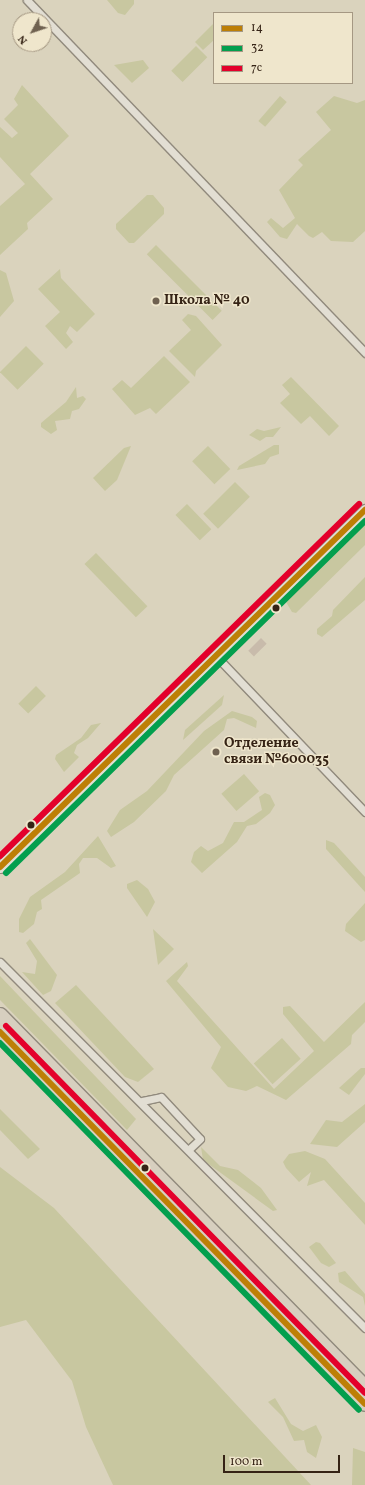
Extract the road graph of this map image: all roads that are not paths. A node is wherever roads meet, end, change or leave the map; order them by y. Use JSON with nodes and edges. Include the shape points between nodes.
{"nodes":[{"id":1,"x":27,"y":0,"type":"edge"},
{"id":2,"x":365,"y":353,"type":"edge"},
{"id":3,"x":365,"y":510,"type":"edge"},
{"id":4,"x":216,"y":656,"type":"junction"},
{"id":5,"x":365,"y":812,"type":"edge"},
{"id":6,"x":0,"y":867,"type":"edge"},
{"id":7,"x":0,"y":962,"type":"edge"},
{"id":8,"x":0,"y":1015,"type":"edge"},
{"id":9,"x":0,"y":1032,"type":"edge"},
{"id":10,"x":142,"y":1102,"type":"junction"},
{"id":11,"x":188,"y":1150,"type":"junction"},
{"id":12,"x":365,"y":1328,"type":"edge"},
{"id":13,"x":365,"y":1387,"type":"edge"},
{"id":14,"x":365,"y":1404,"type":"edge"}],
"edges":[{"from":1,"to":2,"type":"street"},
{"from":3,"to":4,"type":"main road"},
{"from":4,"to":5,"type":"street"},
{"from":4,"to":6,"type":"main road"},
{"from":7,"to":10,"type":"street"},
{"from":8,"to":13,"type":"highway"},
{"from":9,"to":14,"type":"highway"},
{"from":10,"to":11,"type":"street"},
{"from":10,"to":11,"type":"street","via":[[161,1097],[200,1139]]},
{"from":11,"to":12,"type":"street"}]}
